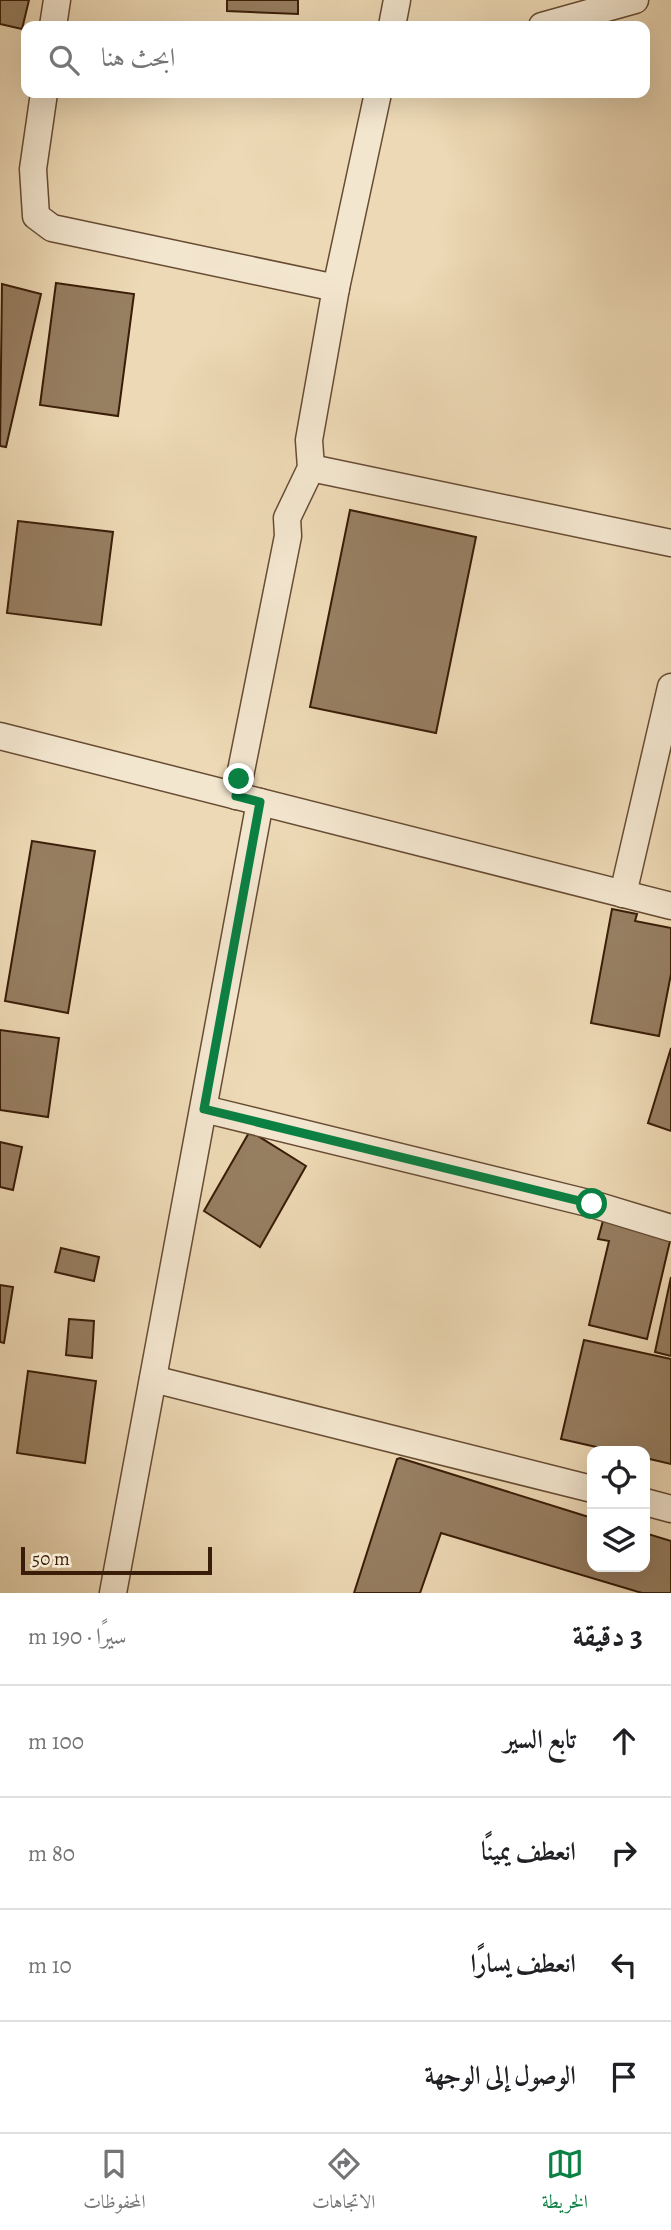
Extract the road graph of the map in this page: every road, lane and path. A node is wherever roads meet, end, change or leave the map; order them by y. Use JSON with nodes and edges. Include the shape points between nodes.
{"nodes":[{"id":1,"x":57,"y":0,"type":"edge"},
{"id":2,"x":397,"y":0,"type":"edge"},
{"id":3,"x":635,"y":0,"type":"edge"},
{"id":4,"x":54,"y":21,"type":"edge"},
{"id":5,"x":393,"y":21,"type":"edge"},
{"id":6,"x":560,"y":21,"type":"edge"},
{"id":7,"x":43,"y":98,"type":"edge"},
{"id":8,"x":377,"y":98,"type":"edge"},
{"id":9,"x":336,"y":288,"type":"junction"},
{"id":10,"x":311,"y":468,"type":"junction"},
{"id":11,"x":671,"y":543,"type":"edge"},
{"id":12,"x":671,"y":687,"type":"edge"},
{"id":13,"x":0,"y":736,"type":"edge"},
{"id":14,"x":248,"y":799,"type":"junction"},
{"id":15,"x":623,"y":894,"type":"junction"},
{"id":16,"x":671,"y":906,"type":"edge"},
{"id":17,"x":204,"y":1109,"type":"junction"},
{"id":18,"x":671,"y":1227,"type":"edge"},
{"id":19,"x":153,"y":1379,"type":"junction"},
{"id":20,"x":587,"y":1488,"type":"edge"},
{"id":21,"x":650,"y":1503,"type":"edge"},
{"id":22,"x":671,"y":1509,"type":"edge"},
{"id":23,"x":113,"y":1593,"type":"edge"}],
"edges":[{"from":1,"to":4,"type":"street"},
{"from":2,"to":5,"type":"street"},
{"from":3,"to":6,"type":"street"},
{"from":7,"to":9,"type":"street","via":[[34,192],[36,216],[52,228]]},
{"from":8,"to":9,"type":"street"},
{"from":9,"to":10,"type":"street","via":[[309,440]]},
{"from":10,"to":11,"type":"street"},
{"from":10,"to":14,"type":"street","via":[[286,518],[288,536]]},
{"from":12,"to":15,"type":"street"},
{"from":13,"to":14,"type":"street"},
{"from":14,"to":15,"type":"street"},
{"from":14,"to":17,"type":"street"},
{"from":15,"to":16,"type":"street"},
{"from":17,"to":18,"type":"street"},
{"from":17,"to":19,"type":"street"},
{"from":19,"to":20,"type":"street"},
{"from":19,"to":23,"type":"street"},
{"from":21,"to":22,"type":"street"}]}
